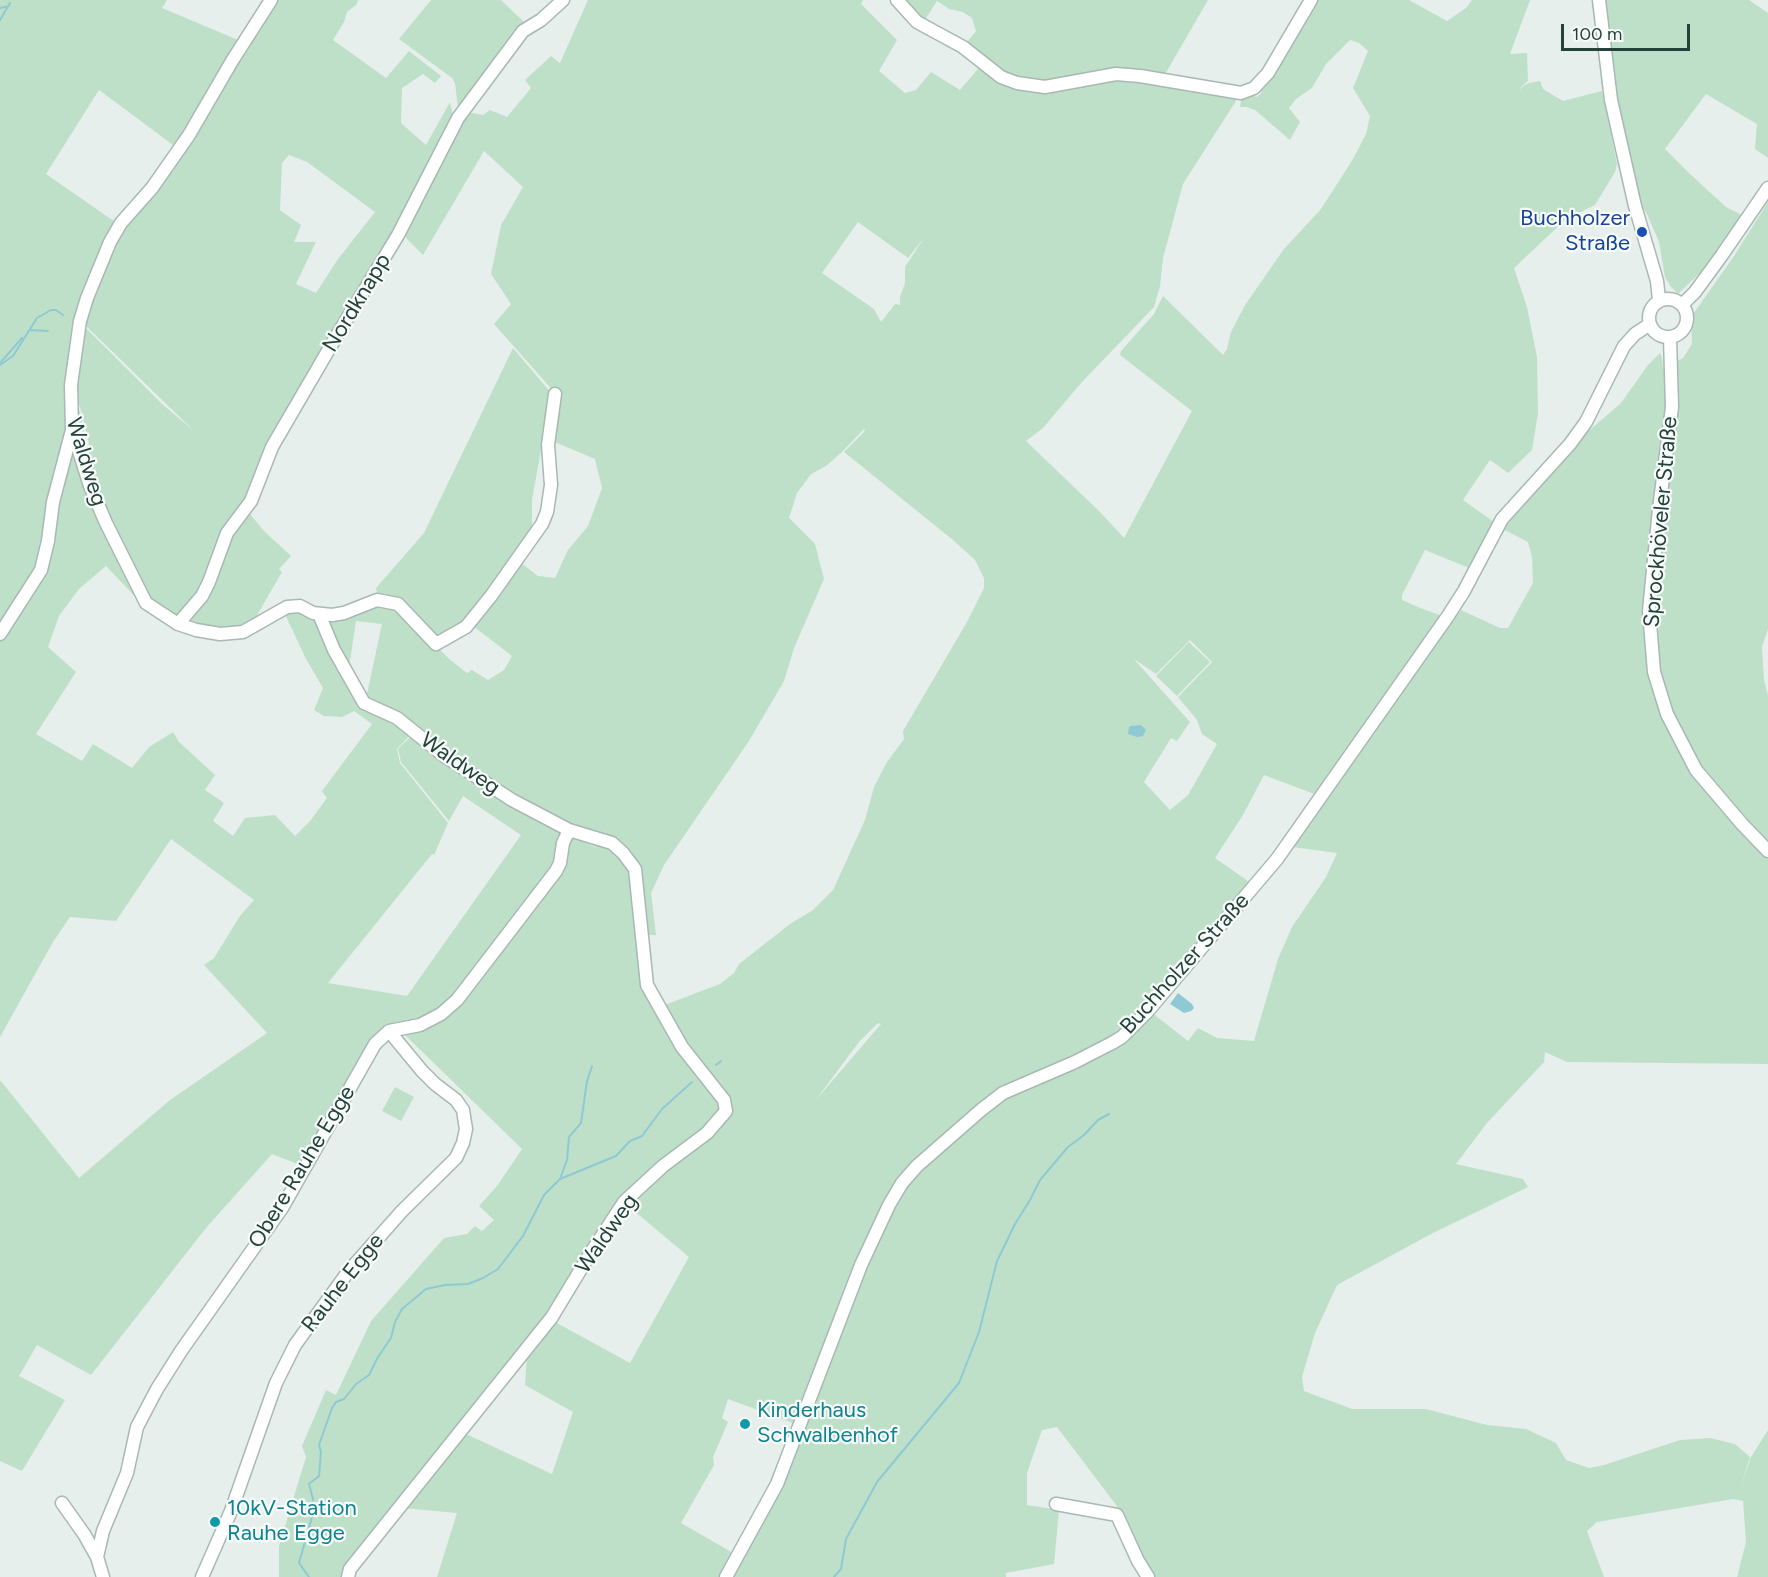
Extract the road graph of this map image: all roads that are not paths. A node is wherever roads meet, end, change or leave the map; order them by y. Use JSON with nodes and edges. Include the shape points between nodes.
{"nodes":[{"id":1,"x":271,"y":0,"type":"edge"},
{"id":2,"x":563,"y":0,"type":"edge"},
{"id":3,"x":897,"y":0,"type":"edge"},
{"id":4,"x":1311,"y":0,"type":"edge"},
{"id":5,"x":1599,"y":0,"type":"edge"},
{"id":6,"x":1768,"y":188,"type":"edge"},
{"id":7,"x":1659,"y":300,"type":"junction"},
{"id":8,"x":1682,"y":305,"type":"junction"},
{"id":9,"x":1650,"y":324,"type":"junction"},
{"id":10,"x":1670,"y":337,"type":"junction"},
{"id":11,"x":555,"y":394,"type":"dead end"},
{"id":12,"x":72,"y":429,"type":"junction"},
{"id":13,"x":319,"y":614,"type":"junction"},
{"id":14,"x":178,"y":624,"type":"junction"},
{"id":15,"x":0,"y":634,"type":"edge"},
{"id":16,"x":569,"y":830,"type":"junction"},
{"id":17,"x":1768,"y":851,"type":"edge"},
{"id":18,"x":389,"y":1031,"type":"junction"},
{"id":19,"x":62,"y":1503,"type":"dead end"},
{"id":20,"x":1056,"y":1504,"type":"dead end"},
{"id":21,"x":97,"y":1557,"type":"junction"},
{"id":22,"x":103,"y":1577,"type":"edge"},
{"id":23,"x":202,"y":1577,"type":"edge"},
{"id":24,"x":348,"y":1577,"type":"edge"},
{"id":25,"x":726,"y":1577,"type":"edge"},
{"id":26,"x":1148,"y":1577,"type":"edge"}],
"edges":[{"from":1,"to":12,"type":"street","name":"Waldweg","via":[[189,135],[110,242],[80,321],[71,385]]},
{"from":2,"to":14,"type":"street","name":"Nordknapp","via":[[523,31],[458,118],[399,236],[272,447],[251,501],[227,533],[202,596]]},
{"from":3,"to":4,"type":"street","via":[[917,22],[963,47],[1001,77],[1017,83],[1045,87],[1116,74],[1241,93],[1254,88],[1268,73]]},
{"from":5,"to":7,"type":"street","via":[[1611,100]]},
{"from":6,"to":8,"type":"street"},
{"from":7,"to":8,"type":"street","via":[[1671,299]]},
{"from":7,"to":9,"type":"street","via":[[1650,309]]},
{"from":8,"to":10,"type":"street","via":[[1687,322],[1681,332]]},
{"from":9,"to":10,"type":"street","via":[[1660,335]]},
{"from":9,"to":25,"type":"street","name":"Buchholzer Straße","via":[[1624,346],[1586,422],[1570,444],[1502,519],[1448,616],[1297,832],[1147,1012],[1112,1043],[1004,1093],[916,1166],[902,1183],[861,1265],[777,1484]]},
{"from":10,"to":17,"type":"street","name":"Sprockhöveler Straße","via":[[1672,407],[1650,611],[1654,672],[1667,714],[1696,770]]},
{"from":11,"to":13,"type":"street","via":[[548,445],[551,485],[547,512],[466,627],[436,644],[398,604],[377,600],[338,615]]},
{"from":12,"to":14,"type":"street","name":"Waldweg","via":[[90,486],[146,603]]},
{"from":12,"to":15,"type":"street","via":[[41,570]]},
{"from":13,"to":14,"type":"street","name":"Waldweg","via":[[300,606],[287,607],[243,632],[220,634]]},
{"from":13,"to":16,"type":"street","name":"Waldweg","via":[[364,703],[397,718],[512,800]]},
{"from":16,"to":18,"type":"street","via":[[556,871],[457,1000],[441,1014],[420,1024]]},
{"from":16,"to":24,"type":"street","name":"Waldweg","via":[[612,843],[635,869],[647,985],[682,1047],[724,1100],[726,1111],[706,1133],[624,1202],[552,1317],[350,1569]]},
{"from":18,"to":21,"type":"street","name":"Obere Rauhe Egge","via":[[375,1044],[282,1208],[181,1351],[146,1408],[137,1427],[127,1473],[105,1522]]},
{"from":18,"to":23,"type":"street","name":"Rauhe Egge","via":[[422,1071],[463,1110],[463,1143],[456,1158],[348,1272],[296,1345],[276,1383],[231,1511]]},
{"from":19,"to":21,"type":"street","name":"Obere Rauhe Egge"},
{"from":20,"to":26,"type":"street","via":[[1117,1515]]},
{"from":21,"to":22,"type":"street","name":"Obere Rauhe Egge"}]}
